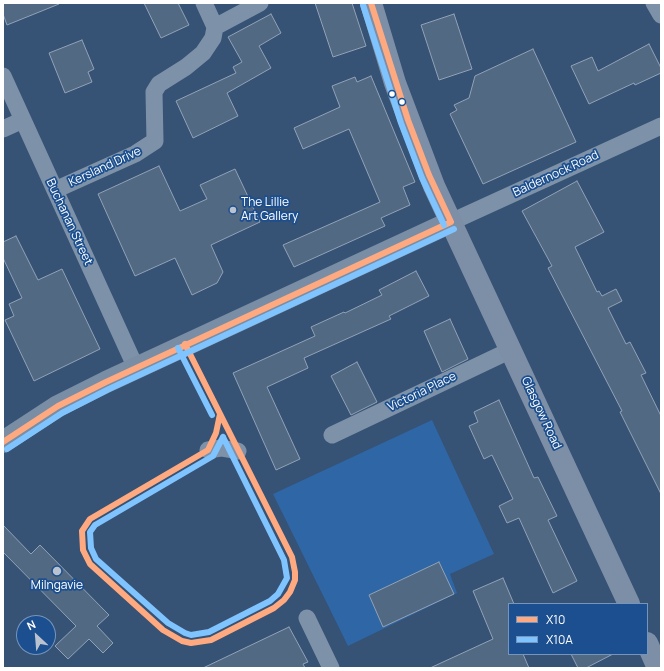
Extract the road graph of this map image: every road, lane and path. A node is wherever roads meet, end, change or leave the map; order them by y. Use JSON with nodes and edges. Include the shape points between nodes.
{"nodes":[{"id":1,"x":204,"y":3,"type":"edge"},
{"id":2,"x":260,"y":3,"type":"edge"},
{"id":3,"x":371,"y":3,"type":"edge"},
{"id":4,"x":654,"y":3,"type":"edge"},
{"id":5,"x":661,"y":15,"type":"edge"},
{"id":6,"x":215,"y":27,"type":"junction"},
{"id":7,"x":3,"y":76,"type":"edge"},
{"id":8,"x":23,"y":120,"type":"junction"},
{"id":9,"x":661,"y":126,"type":"edge"},
{"id":10,"x":3,"y":129,"type":"edge"},
{"id":11,"x":55,"y":190,"type":"junction"},
{"id":12,"x":451,"y":222,"type":"junction"},
{"id":13,"x":512,"y":350,"type":"junction"},
{"id":14,"x":136,"y":368,"type":"junction"},
{"id":15,"x":332,"y":435,"type":"dead end"},
{"id":16,"x":3,"y":442,"type":"edge"},
{"id":17,"x":208,"y":450,"type":"dead end"},
{"id":18,"x":238,"y":452,"type":"dead end"},
{"id":19,"x":629,"y":603,"type":"edge"},
{"id":20,"x":308,"y":618,"type":"dead end"},
{"id":21,"x":648,"y":645,"type":"edge"},
{"id":22,"x":331,"y":668,"type":"edge"},
{"id":23,"x":658,"y":668,"type":"edge"}],
"edges":[{"from":1,"to":6,"type":"street"},
{"from":2,"to":6,"type":"street"},
{"from":3,"to":12,"type":"main road","name":"Glasgow Road","via":[[408,120]]},
{"from":4,"to":5,"type":"street"},
{"from":6,"to":11,"type":"street","name":"Kersland Drive","via":[[213,38],[203,52],[186,67],[159,84],[154,92],[155,141],[135,154]]},
{"from":7,"to":8,"type":"street","name":"Buchanan Street"},
{"from":8,"to":10,"type":"street"},
{"from":8,"to":11,"type":"street","name":"Buchanan Street"},
{"from":9,"to":12,"type":"street","name":"Baldernock Road"},
{"from":11,"to":14,"type":"street","name":"Buchanan Street"},
{"from":12,"to":13,"type":"main road","name":"Glasgow Road"},
{"from":12,"to":14,"type":"main road"},
{"from":13,"to":15,"type":"street","name":"Victoria Place"},
{"from":13,"to":19,"type":"main road","name":"Glasgow Road"},
{"from":14,"to":16,"type":"main road","via":[[58,406]]},
{"from":17,"to":18,"type":"street","via":[[221,448]]},
{"from":20,"to":22,"type":"street"},
{"from":21,"to":23,"type":"main road"}]}
